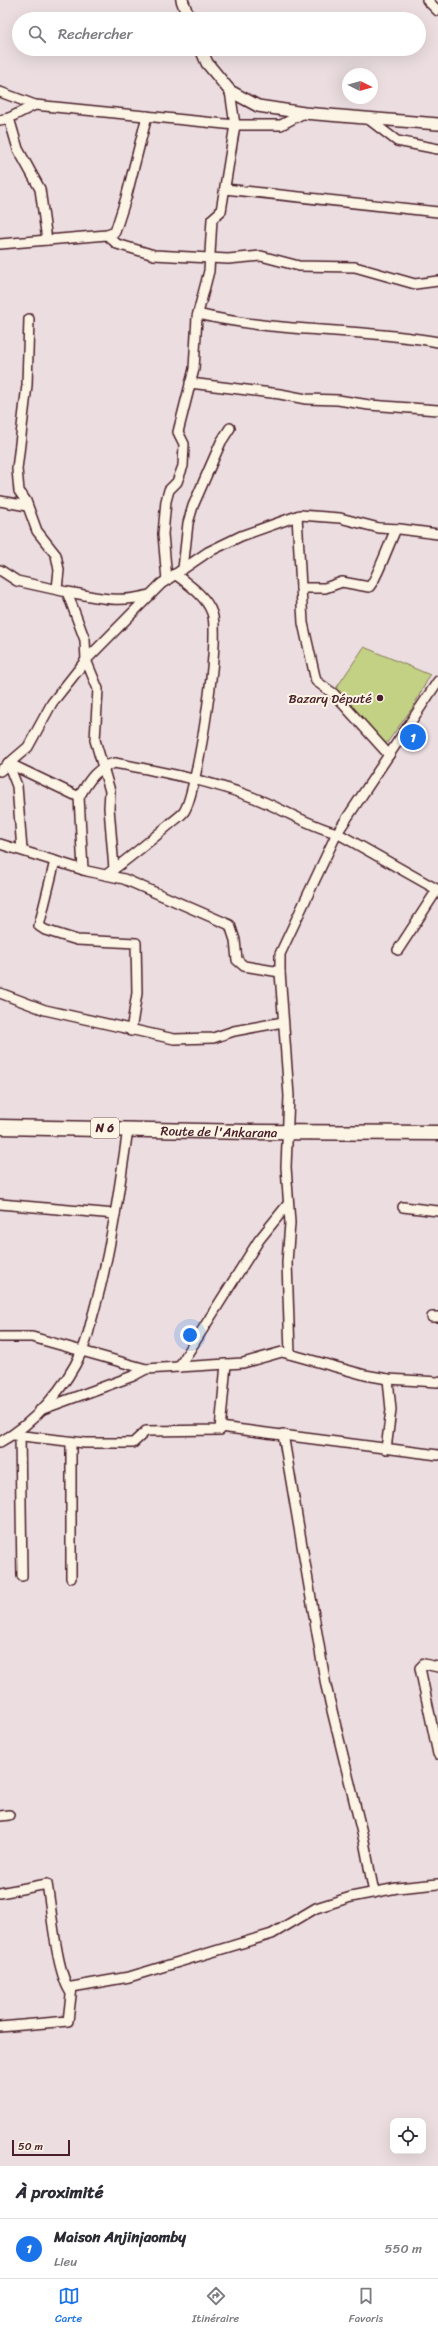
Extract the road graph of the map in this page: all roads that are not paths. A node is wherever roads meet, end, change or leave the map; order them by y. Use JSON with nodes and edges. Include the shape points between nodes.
{"nodes":[{"id":1,"x":182,"y":0,"type":"edge"},
{"id":2,"x":427,"y":0,"type":"edge"},
{"id":3,"x":438,"y":11,"type":"edge"},
{"id":4,"x":186,"y":12,"type":"edge"},
{"id":5,"x":204,"y":56,"type":"edge"},
{"id":6,"x":230,"y":91,"type":"junction"},
{"id":7,"x":0,"y":92,"type":"edge"},
{"id":8,"x":35,"y":105,"type":"junction"},
{"id":9,"x":304,"y":113,"type":"junction"},
{"id":10,"x":147,"y":116,"type":"junction"},
{"id":11,"x":367,"y":118,"type":"junction"},
{"id":12,"x":5,"y":119,"type":"edge"},
{"id":13,"x":438,"y":124,"type":"edge"},
{"id":14,"x":235,"y":125,"type":"junction"},
{"id":15,"x":438,"y":149,"type":"edge"},
{"id":16,"x":225,"y":189,"type":"junction"},
{"id":17,"x":438,"y":212,"type":"edge"},
{"id":18,"x":107,"y":235,"type":"junction"},
{"id":19,"x":47,"y":240,"type":"junction"},
{"id":20,"x":0,"y":244,"type":"edge"},
{"id":21,"x":210,"y":258,"type":"junction"},
{"id":22,"x":438,"y":281,"type":"edge"},
{"id":23,"x":198,"y":314,"type":"junction"},
{"id":24,"x":29,"y":319,"type":"dead end"},
{"id":25,"x":438,"y":342,"type":"edge"},
{"id":26,"x":190,"y":383,"type":"junction"},
{"id":27,"x":438,"y":410,"type":"edge"},
{"id":28,"x":230,"y":428,"type":"dead end"},
{"id":29,"x":0,"y":501,"type":"edge"},
{"id":30,"x":28,"y":506,"type":"junction"},
{"id":31,"x":297,"y":516,"type":"junction"},
{"id":32,"x":396,"y":528,"type":"junction"},
{"id":33,"x":438,"y":534,"type":"edge"},
{"id":34,"x":183,"y":569,"type":"junction"},
{"id":35,"x":0,"y":570,"type":"edge"},
{"id":36,"x":175,"y":574,"type":"junction"},
{"id":37,"x":167,"y":580,"type":"junction"},
{"id":38,"x":301,"y":588,"type":"junction"},
{"id":39,"x":57,"y":590,"type":"junction"},
{"id":40,"x":67,"y":592,"type":"junction"},
{"id":41,"x":150,"y":595,"type":"junction"},
{"id":42,"x":86,"y":660,"type":"junction"},
{"id":43,"x":438,"y":681,"type":"edge"},
{"id":44,"x":390,"y":755,"type":"junction"},
{"id":45,"x":8,"y":763,"type":"junction"},
{"id":46,"x":103,"y":768,"type":"junction"},
{"id":47,"x":0,"y":771,"type":"edge"},
{"id":48,"x":194,"y":778,"type":"junction"},
{"id":49,"x":79,"y":797,"type":"junction"},
{"id":50,"x":337,"y":833,"type":"junction"},
{"id":51,"x":0,"y":844,"type":"edge"},
{"id":52,"x":22,"y":850,"type":"junction"},
{"id":53,"x":55,"y":861,"type":"junction"},
{"id":54,"x":114,"y":869,"type":"junction"},
{"id":55,"x":83,"y":870,"type":"junction"},
{"id":56,"x":106,"y":875,"type":"junction"},
{"id":57,"x":437,"y":890,"type":"edge"},
{"id":58,"x":398,"y":950,"type":"dead end"},
{"id":59,"x":280,"y":972,"type":"junction"},
{"id":60,"x":0,"y":993,"type":"edge"},
{"id":61,"x":283,"y":1022,"type":"junction"},
{"id":62,"x":131,"y":1030,"type":"junction"},
{"id":63,"x":0,"y":1127,"type":"edge"},
{"id":64,"x":128,"y":1129,"type":"junction"},
{"id":65,"x":289,"y":1132,"type":"junction"},
{"id":66,"x":438,"y":1133,"type":"edge"},
{"id":67,"x":0,"y":1204,"type":"edge"},
{"id":68,"x":288,"y":1204,"type":"junction"},
{"id":69,"x":403,"y":1207,"type":"dead end"},
{"id":70,"x":438,"y":1211,"type":"edge"},
{"id":71,"x":115,"y":1214,"type":"junction"},
{"id":72,"x":0,"y":1338,"type":"edge"},
{"id":73,"x":82,"y":1350,"type":"junction"},
{"id":74,"x":290,"y":1354,"type":"junction"},
{"id":75,"x":226,"y":1364,"type":"junction"},
{"id":76,"x":179,"y":1367,"type":"junction"},
{"id":77,"x":146,"y":1369,"type":"junction"},
{"id":78,"x":388,"y":1379,"type":"junction"},
{"id":79,"x":438,"y":1382,"type":"edge"},
{"id":80,"x":40,"y":1410,"type":"junction"},
{"id":81,"x":220,"y":1427,"type":"junction"},
{"id":82,"x":283,"y":1434,"type":"junction"},
{"id":83,"x":17,"y":1435,"type":"junction"},
{"id":84,"x":0,"y":1442,"type":"edge"},
{"id":85,"x":71,"y":1442,"type":"junction"},
{"id":86,"x":386,"y":1449,"type":"junction"},
{"id":87,"x":438,"y":1455,"type":"edge"},
{"id":88,"x":22,"y":1576,"type":"dead end"},
{"id":89,"x":71,"y":1578,"type":"dead end"},
{"id":90,"x":438,"y":1667,"type":"edge"},
{"id":91,"x":438,"y":1754,"type":"edge"},
{"id":92,"x":438,"y":1884,"type":"edge"},
{"id":93,"x":0,"y":1893,"type":"edge"},
{"id":94,"x":374,"y":1893,"type":"junction"},
{"id":95,"x":71,"y":1993,"type":"junction"},
{"id":96,"x":0,"y":2027,"type":"edge"}],
"edges":[{"from":1,"to":4,"type":"street"},
{"from":2,"to":3,"type":"street"},
{"from":5,"to":6,"type":"street"},
{"from":6,"to":9,"type":"street","via":[[258,106]]},
{"from":6,"to":14,"type":"street"},
{"from":7,"to":8,"type":"street"},
{"from":8,"to":10,"type":"street"},
{"from":8,"to":12,"type":"street"},
{"from":9,"to":11,"type":"street"},
{"from":9,"to":14,"type":"street","via":[[281,125]]},
{"from":10,"to":14,"type":"street"},
{"from":10,"to":18,"type":"street","via":[[119,221],[115,232]]},
{"from":11,"to":13,"type":"street"},
{"from":11,"to":15,"type":"street","via":[[397,141]]},
{"from":12,"to":19,"type":"street","via":[[40,190]]},
{"from":14,"to":16,"type":"street"},
{"from":16,"to":17,"type":"street"},
{"from":16,"to":21,"type":"street","via":[[221,211],[212,219]]},
{"from":18,"to":19,"type":"street"},
{"from":18,"to":21,"type":"street","via":[[117,244],[154,255]]},
{"from":19,"to":20,"type":"street"},
{"from":21,"to":22,"type":"street","via":[[261,256],[299,266],[355,267],[415,284]]},
{"from":21,"to":23,"type":"street"},
{"from":23,"to":25,"type":"street","via":[[224,320],[396,335]]},
{"from":23,"to":26,"type":"street","via":[[194,369]]},
{"from":24,"to":30,"type":"street","via":[[27,385],[17,469],[19,491]]},
{"from":26,"to":27,"type":"street","via":[[306,399]]},
{"from":26,"to":37,"type":"street","via":[[178,432],[184,444],[182,466],[177,482],[169,490],[166,501],[164,534]]},
{"from":28,"to":34,"type":"street","via":[[221,442],[188,523]]},
{"from":29,"to":30,"type":"street"},
{"from":30,"to":39,"type":"street","via":[[37,531],[56,555],[59,570]]},
{"from":31,"to":32,"type":"street","via":[[340,518],[379,528]]},
{"from":31,"to":34,"type":"street","via":[[241,536],[208,552]]},
{"from":31,"to":38,"type":"street"},
{"from":32,"to":33,"type":"street"},
{"from":32,"to":38,"type":"street","via":[[376,578],[369,587],[342,582],[325,588]]},
{"from":34,"to":36,"type":"street"},
{"from":35,"to":39,"type":"street","via":[[17,580]]},
{"from":36,"to":37,"type":"street"},
{"from":36,"to":48,"type":"street","via":[[202,596],[213,614],[213,650],[206,715]]},
{"from":37,"to":41,"type":"street"},
{"from":38,"to":44,"type":"street","via":[[303,622],[316,681],[334,694]]},
{"from":39,"to":40,"type":"street"},
{"from":40,"to":41,"type":"street","via":[[128,601]]},
{"from":40,"to":42,"type":"street","via":[[85,640]]},
{"from":41,"to":42,"type":"street"},
{"from":42,"to":45,"type":"street","via":[[52,703],[28,747]]},
{"from":42,"to":46,"type":"street","via":[[98,689],[95,740]]},
{"from":43,"to":44,"type":"street"},
{"from":44,"to":50,"type":"street"},
{"from":45,"to":47,"type":"street"},
{"from":45,"to":49,"type":"street"},
{"from":45,"to":52,"type":"street","via":[[17,786]]},
{"from":46,"to":48,"type":"street","via":[[116,763]]},
{"from":46,"to":49,"type":"street","via":[[92,775]]},
{"from":46,"to":54,"type":"street","via":[[110,791]]},
{"from":48,"to":50,"type":"street","via":[[254,798],[320,829]]},
{"from":48,"to":54,"type":"street","via":[[185,811]]},
{"from":49,"to":55,"type":"street"},
{"from":50,"to":57,"type":"street"},
{"from":50,"to":59,"type":"street","via":[[283,946]]},
{"from":51,"to":52,"type":"street"},
{"from":52,"to":53,"type":"street"},
{"from":53,"to":55,"type":"street"},
{"from":53,"to":62,"type":"street","via":[[39,926],[77,940],[136,943],[137,992]]},
{"from":54,"to":56,"type":"street"},
{"from":55,"to":56,"type":"street"},
{"from":56,"to":59,"type":"street","via":[[124,879],[230,925],[235,940],[236,960],[244,966]]},
{"from":57,"to":58,"type":"street"},
{"from":59,"to":61,"type":"street"},
{"from":60,"to":62,"type":"street","via":[[45,1010]]},
{"from":61,"to":62,"type":"street","via":[[234,1031],[213,1038],[192,1040]]},
{"from":61,"to":65,"type":"street"},
{"from":63,"to":64,"type":"main road","name":"Route de l'Ankarana","number":"N 6"},
{"from":64,"to":65,"type":"main road","name":"Route de l'Ankarana","number":"N 6"},
{"from":64,"to":71,"type":"street"},
{"from":65,"to":66,"type":"main road","name":"Route de l'Ankarana","number":"N 6"},
{"from":65,"to":68,"type":"street","via":[[286,1167]]},
{"from":67,"to":71,"type":"street"},
{"from":68,"to":74,"type":"street"},
{"from":68,"to":76,"type":"street","via":[[259,1240]]},
{"from":69,"to":70,"type":"street"},
{"from":71,"to":73,"type":"street","via":[[106,1268]]},
{"from":72,"to":73,"type":"street","via":[[32,1337]]},
{"from":73,"to":77,"type":"street","via":[[105,1359]]},
{"from":73,"to":80,"type":"street","via":[[69,1374]]},
{"from":74,"to":75,"type":"street","via":[[282,1352],[243,1363]]},
{"from":74,"to":78,"type":"street"},
{"from":75,"to":76,"type":"street"},
{"from":75,"to":81,"type":"street"},
{"from":76,"to":77,"type":"street"},
{"from":77,"to":80,"type":"street"},
{"from":78,"to":79,"type":"street"},
{"from":78,"to":86,"type":"street","via":[[391,1410]]},
{"from":80,"to":83,"type":"street"},
{"from":81,"to":82,"type":"street"},
{"from":81,"to":85,"type":"street","via":[[220,1430],[146,1431],[133,1442]]},
{"from":82,"to":86,"type":"street"},
{"from":82,"to":94,"type":"street","via":[[326,1686],[364,1841]]},
{"from":83,"to":84,"type":"street"},
{"from":83,"to":85,"type":"street"},
{"from":83,"to":88,"type":"street"},
{"from":85,"to":89,"type":"street"},
{"from":86,"to":87,"type":"street"},
{"from":90,"to":91,"type":"street","via":[[424,1664],[420,1668]]},
{"from":92,"to":94,"type":"street"},
{"from":93,"to":95,"type":"street","via":[[47,1884],[66,1986]]},
{"from":94,"to":95,"type":"street","via":[[316,1908],[272,1934],[129,1977],[72,1987]]},
{"from":95,"to":96,"type":"street","via":[[68,2021]]}]}
